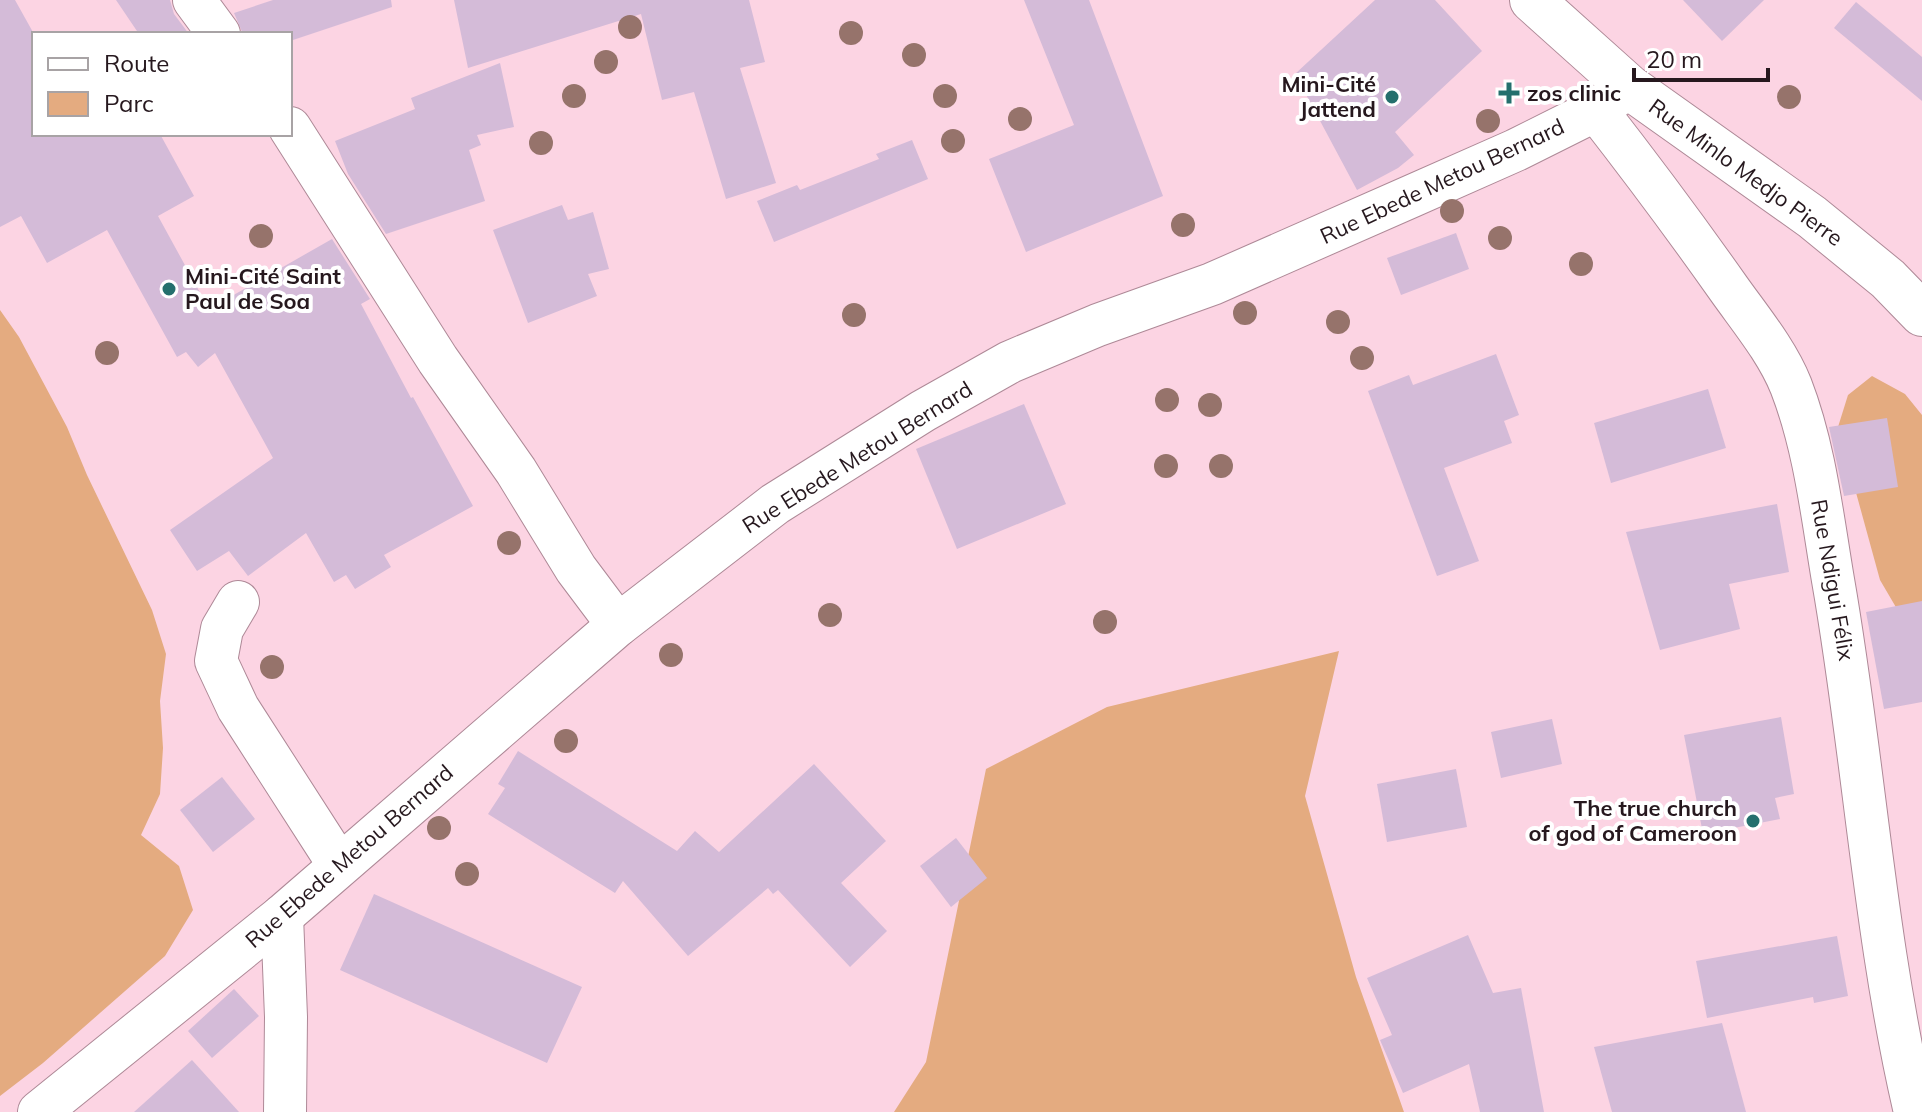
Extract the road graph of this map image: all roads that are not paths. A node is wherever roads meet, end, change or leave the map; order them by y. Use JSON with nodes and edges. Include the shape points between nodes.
{"nodes":[{"id":1,"x":194,"y":0,"type":"edge"},
{"id":2,"x":1532,"y":0,"type":"edge"},
{"id":3,"x":218,"y":32,"type":"edge"},
{"id":4,"x":1612,"y":98,"type":"junction"},
{"id":5,"x":292,"y":131,"type":"edge"},
{"id":6,"x":1922,"y":314,"type":"edge"},
{"id":7,"x":238,"y":602,"type":"dead end"},
{"id":8,"x":618,"y":625,"type":"junction"},
{"id":9,"x":339,"y":865,"type":"junction"},
{"id":10,"x":282,"y":916,"type":"junction"},
{"id":11,"x":39,"y":1112,"type":"edge"},
{"id":12,"x":285,"y":1112,"type":"edge"},
{"id":13,"x":1915,"y":1112,"type":"edge"}],
"edges":[{"from":1,"to":3,"type":"street"},
{"from":2,"to":4,"type":"street","name":"Rue Minlo Medjo Pierre"},
{"from":4,"to":6,"type":"street","name":"Rue Minlo Medjo Pierre","via":[[1812,217]]},
{"from":4,"to":8,"type":"street","name":"Rue Ebede Metou Bernard","via":[[1490,162],[1212,284],[1010,362],[775,504]]},
{"from":4,"to":13,"type":"street","name":"Rue Ndigui Félix","via":[[1662,194],[1767,342],[1790,384],[1810,444],[1852,687],[1898,1040]]},
{"from":5,"to":8,"type":"street","via":[[438,360]]},
{"from":7,"to":9,"type":"street","via":[[222,629],[216,661],[245,720]]},
{"from":8,"to":9,"type":"street","name":"Rue Ebede Metou Bernard"},
{"from":9,"to":10,"type":"street","name":"Rue Ebede Metou Bernard"},
{"from":10,"to":11,"type":"street","name":"Rue Ebede Metou Bernard"},
{"from":10,"to":12,"type":"street"}]}
